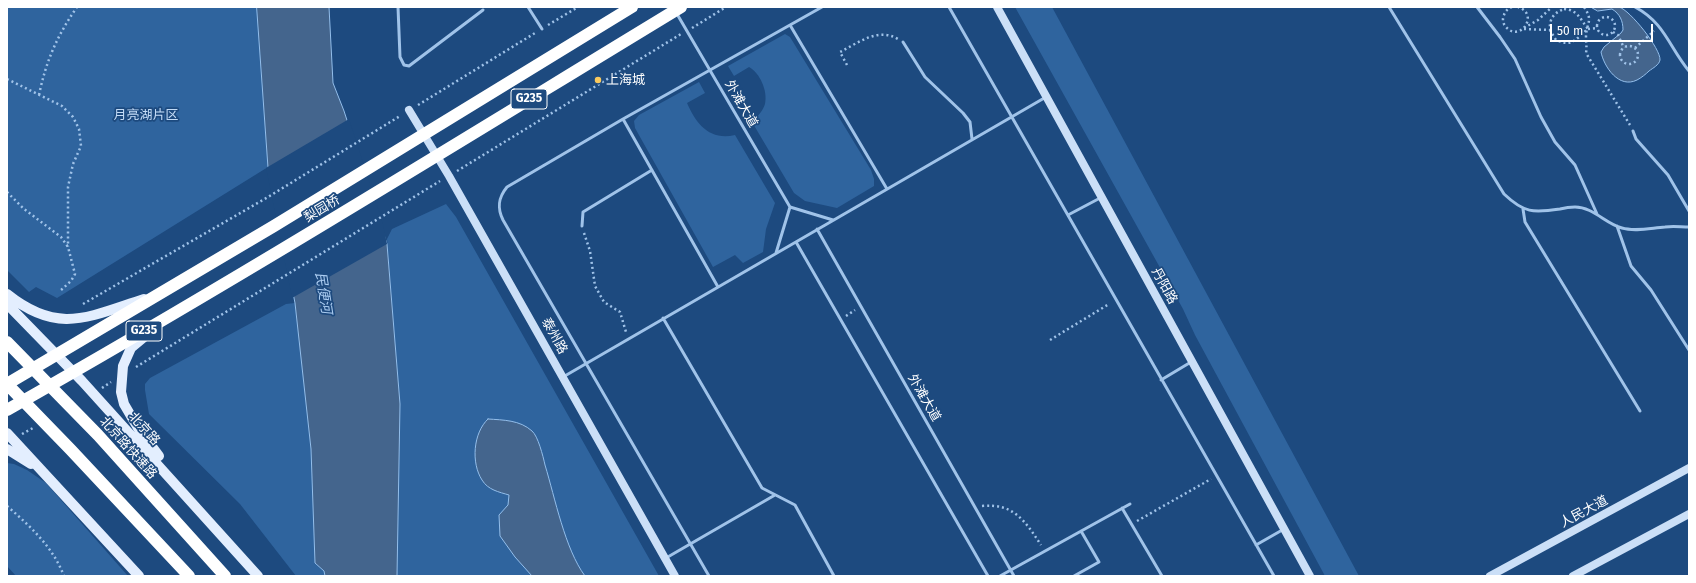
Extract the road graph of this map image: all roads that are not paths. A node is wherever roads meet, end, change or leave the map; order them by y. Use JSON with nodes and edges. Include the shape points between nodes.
{"nodes":[{"id":1,"x":398,"y":7,"type":"edge"},
{"id":2,"x":528,"y":7,"type":"edge"},
{"id":3,"x":632,"y":7,"type":"edge"},
{"id":4,"x":822,"y":7,"type":"edge"},
{"id":5,"x":949,"y":7,"type":"edge"},
{"id":6,"x":997,"y":7,"type":"edge"},
{"id":7,"x":1389,"y":7,"type":"edge"},
{"id":8,"x":1477,"y":7,"type":"edge"},
{"id":9,"x":1635,"y":7,"type":"edge"},
{"id":10,"x":678,"y":9,"type":"edge"},
{"id":11,"x":483,"y":10,"type":"dead end"},
{"id":12,"x":790,"y":25,"type":"junction"},
{"id":13,"x":542,"y":29,"type":"road end"},
{"id":14,"x":903,"y":42,"type":"road end"},
{"id":15,"x":710,"y":70,"type":"junction"},
{"id":16,"x":1689,"y":71,"type":"edge"},
{"id":17,"x":1046,"y":97,"type":"junction"},
{"id":18,"x":409,"y":110,"type":"road end"},
{"id":19,"x":1012,"y":117,"type":"junction"},
{"id":20,"x":623,"y":119,"type":"junction"},
{"id":21,"x":1633,"y":131,"type":"road end"},
{"id":22,"x":424,"y":135,"type":"junction"},
{"id":23,"x":972,"y":139,"type":"junction"},
{"id":24,"x":437,"y":155,"type":"junction"},
{"id":25,"x":652,"y":170,"type":"junction"},
{"id":26,"x":887,"y":189,"type":"junction"},
{"id":27,"x":1102,"y":197,"type":"junction"},
{"id":28,"x":790,"y":207,"type":"junction"},
{"id":29,"x":1523,"y":209,"type":"junction"},
{"id":30,"x":1689,"y":211,"type":"edge"},
{"id":31,"x":1597,"y":214,"type":"junction"},
{"id":32,"x":1068,"y":215,"type":"junction"},
{"id":33,"x":833,"y":220,"type":"junction"},
{"id":34,"x":582,"y":226,"type":"road end"},
{"id":35,"x":1617,"y":226,"type":"junction"},
{"id":36,"x":1689,"y":227,"type":"edge"},
{"id":37,"x":817,"y":229,"type":"junction"},
{"id":38,"x":796,"y":242,"type":"junction"},
{"id":39,"x":776,"y":253,"type":"junction"},
{"id":40,"x":718,"y":287,"type":"junction"},
{"id":41,"x":7,"y":294,"type":"edge"},
{"id":42,"x":157,"y":295,"type":"junction"},
{"id":43,"x":7,"y":304,"type":"edge"},
{"id":44,"x":166,"y":318,"type":"junction"},
{"id":45,"x":663,"y":318,"type":"junction"},
{"id":46,"x":7,"y":342,"type":"edge"},
{"id":47,"x":1689,"y":350,"type":"edge"},
{"id":48,"x":56,"y":354,"type":"junction"},
{"id":49,"x":1192,"y":362,"type":"junction"},
{"id":50,"x":585,"y":363,"type":"junction"},
{"id":51,"x":74,"y":372,"type":"junction"},
{"id":52,"x":563,"y":376,"type":"junction"},
{"id":53,"x":1161,"y":380,"type":"junction"},
{"id":54,"x":7,"y":384,"type":"edge"},
{"id":55,"x":7,"y":410,"type":"edge"},
{"id":56,"x":1640,"y":411,"type":"dead end"},
{"id":57,"x":7,"y":433,"type":"edge"},
{"id":58,"x":7,"y":449,"type":"edge"},
{"id":59,"x":1689,"y":468,"type":"edge"},
{"id":60,"x":57,"y":486,"type":"junction"},
{"id":61,"x":775,"y":495,"type":"junction"},
{"id":62,"x":1130,"y":504,"type":"dead end"},
{"id":63,"x":197,"y":507,"type":"junction"},
{"id":64,"x":1122,"y":508,"type":"junction"},
{"id":65,"x":1689,"y":514,"type":"edge"},
{"id":66,"x":1284,"y":529,"type":"junction"},
{"id":67,"x":1081,"y":531,"type":"junction"},
{"id":68,"x":690,"y":544,"type":"junction"},
{"id":69,"x":1256,"y":545,"type":"junction"},
{"id":70,"x":665,"y":558,"type":"junction"},
{"id":71,"x":1011,"y":570,"type":"junction"},
{"id":72,"x":139,"y":576,"type":"edge"},
{"id":73,"x":189,"y":576,"type":"edge"},
{"id":74,"x":225,"y":576,"type":"edge"},
{"id":75,"x":258,"y":576,"type":"edge"},
{"id":76,"x":675,"y":576,"type":"edge"},
{"id":77,"x":709,"y":576,"type":"edge"},
{"id":78,"x":834,"y":576,"type":"edge"},
{"id":79,"x":988,"y":576,"type":"edge"},
{"id":80,"x":1000,"y":576,"type":"edge"},
{"id":81,"x":1014,"y":576,"type":"edge"},
{"id":82,"x":1074,"y":576,"type":"edge"},
{"id":83,"x":1162,"y":576,"type":"edge"},
{"id":84,"x":1274,"y":576,"type":"edge"},
{"id":85,"x":1310,"y":576,"type":"edge"},
{"id":86,"x":1490,"y":576,"type":"edge"},
{"id":87,"x":1573,"y":576,"type":"edge"}],
"edges":[{"from":1,"to":11,"type":"lane","via":[[400,57],[404,65],[409,66]]},
{"from":2,"to":13,"type":"lane"},
{"from":3,"to":22,"type":"highway","number":"G235"},
{"from":4,"to":12,"type":"lane"},
{"from":5,"to":19,"type":"lane"},
{"from":6,"to":17,"type":"street","name":"丹阳路"},
{"from":7,"to":29,"type":"lane","via":[[1504,194]]},
{"from":8,"to":31,"type":"lane","via":[[1515,59],[1541,117],[1555,142],[1575,165]]},
{"from":9,"to":16,"type":"lane","via":[[1660,26]]},
{"from":10,"to":15,"type":"lane","name":"外滩大道","via":[[687,31]]},
{"from":10,"to":24,"type":"highway","number":"G235"},
{"from":12,"to":15,"type":"lane"},
{"from":12,"to":26,"type":"lane"},
{"from":14,"to":23,"type":"lane","via":[[925,77],[970,122]]},
{"from":15,"to":20,"type":"lane"},
{"from":15,"to":28,"type":"lane","name":"外滩大道"},
{"from":17,"to":19,"type":"lane"},
{"from":17,"to":27,"type":"street","name":"丹阳路"},
{"from":18,"to":22,"type":"street","name":"泰州路"},
{"from":19,"to":23,"type":"lane"},
{"from":19,"to":32,"type":"lane"},
{"from":20,"to":25,"type":"lane"},
{"from":20,"to":50,"type":"lane","via":[[506,187],[499,203],[503,220]]},
{"from":21,"to":30,"type":"lane","via":[[1636,138],[1668,175]]},
{"from":22,"to":24,"type":"street","name":"泰州路"},
{"from":22,"to":42,"type":"highway","name":"梨园桥","number":"G235"},
{"from":23,"to":26,"type":"lane"},
{"from":24,"to":44,"type":"highway","name":"梨园桥","number":"G235"},
{"from":24,"to":52,"type":"street","name":"泰州路"},
{"from":25,"to":34,"type":"lane","via":[[583,212]]},
{"from":25,"to":40,"type":"lane"},
{"from":26,"to":33,"type":"lane"},
{"from":27,"to":32,"type":"lane"},
{"from":27,"to":49,"type":"street","name":"丹阳路"},
{"from":28,"to":33,"type":"lane"},
{"from":28,"to":39,"type":"lane"},
{"from":29,"to":31,"type":"lane","via":[[1539,211],[1575,207]]},
{"from":29,"to":56,"type":"lane","via":[[1525,222]]},
{"from":31,"to":35,"type":"lane"},
{"from":32,"to":53,"type":"lane"},
{"from":33,"to":37,"type":"lane"},
{"from":35,"to":36,"type":"lane","via":[[1636,229]]},
{"from":35,"to":47,"type":"lane","via":[[1631,266],[1651,290]]},
{"from":37,"to":38,"type":"lane"},
{"from":37,"to":71,"type":"lane","name":"外滩大道"},
{"from":38,"to":39,"type":"lane"},
{"from":38,"to":79,"type":"lane"},
{"from":39,"to":40,"type":"lane"},
{"from":40,"to":45,"type":"lane"},
{"from":41,"to":42,"type":"main road","via":[[22,306],[43,316],[64,319],[95,315]]},
{"from":42,"to":48,"type":"highway","number":"G235"},
{"from":43,"to":48,"type":"main road","name":"北京路"},
{"from":44,"to":51,"type":"highway","number":"G235"},
{"from":44,"to":63,"type":"main road","via":[[131,348],[123,366],[121,392],[124,404],[138,428]]},
{"from":45,"to":50,"type":"lane"},
{"from":45,"to":61,"type":"lane","via":[[762,488]]},
{"from":46,"to":74,"type":"highway","name":"北京路快速路","via":[[98,435]]},
{"from":48,"to":51,"type":"main road","name":"北京路"},
{"from":48,"to":54,"type":"highway","number":"G235"},
{"from":49,"to":53,"type":"lane"},
{"from":49,"to":66,"type":"street","name":"丹阳路"},
{"from":50,"to":52,"type":"lane"},
{"from":50,"to":68,"type":"lane"},
{"from":51,"to":55,"type":"highway","number":"G235"},
{"from":51,"to":63,"type":"main road","name":"北京路"},
{"from":52,"to":70,"type":"street","name":"泰州路"},
{"from":53,"to":69,"type":"lane"},
{"from":54,"to":73,"type":"highway"},
{"from":57,"to":60,"type":"main road"},
{"from":58,"to":60,"type":"main road","via":[[29,462]]},
{"from":59,"to":86,"type":"street","name":"人民大道"},
{"from":60,"to":72,"type":"main road"},
{"from":61,"to":68,"type":"lane"},
{"from":61,"to":78,"type":"lane","via":[[795,505]]},
{"from":62,"to":64,"type":"lane"},
{"from":63,"to":75,"type":"main road","name":"北京路"},
{"from":64,"to":67,"type":"lane"},
{"from":64,"to":83,"type":"lane"},
{"from":65,"to":87,"type":"street"},
{"from":66,"to":69,"type":"lane"},
{"from":66,"to":85,"type":"street","name":"丹阳路"},
{"from":67,"to":71,"type":"lane"},
{"from":67,"to":82,"type":"lane","via":[[1098,562]]},
{"from":68,"to":70,"type":"lane"},
{"from":68,"to":77,"type":"lane"},
{"from":69,"to":84,"type":"lane"},
{"from":70,"to":76,"type":"street","name":"泰州路"},
{"from":71,"to":80,"type":"lane"},
{"from":71,"to":81,"type":"lane","name":"外滩大道"}]}
